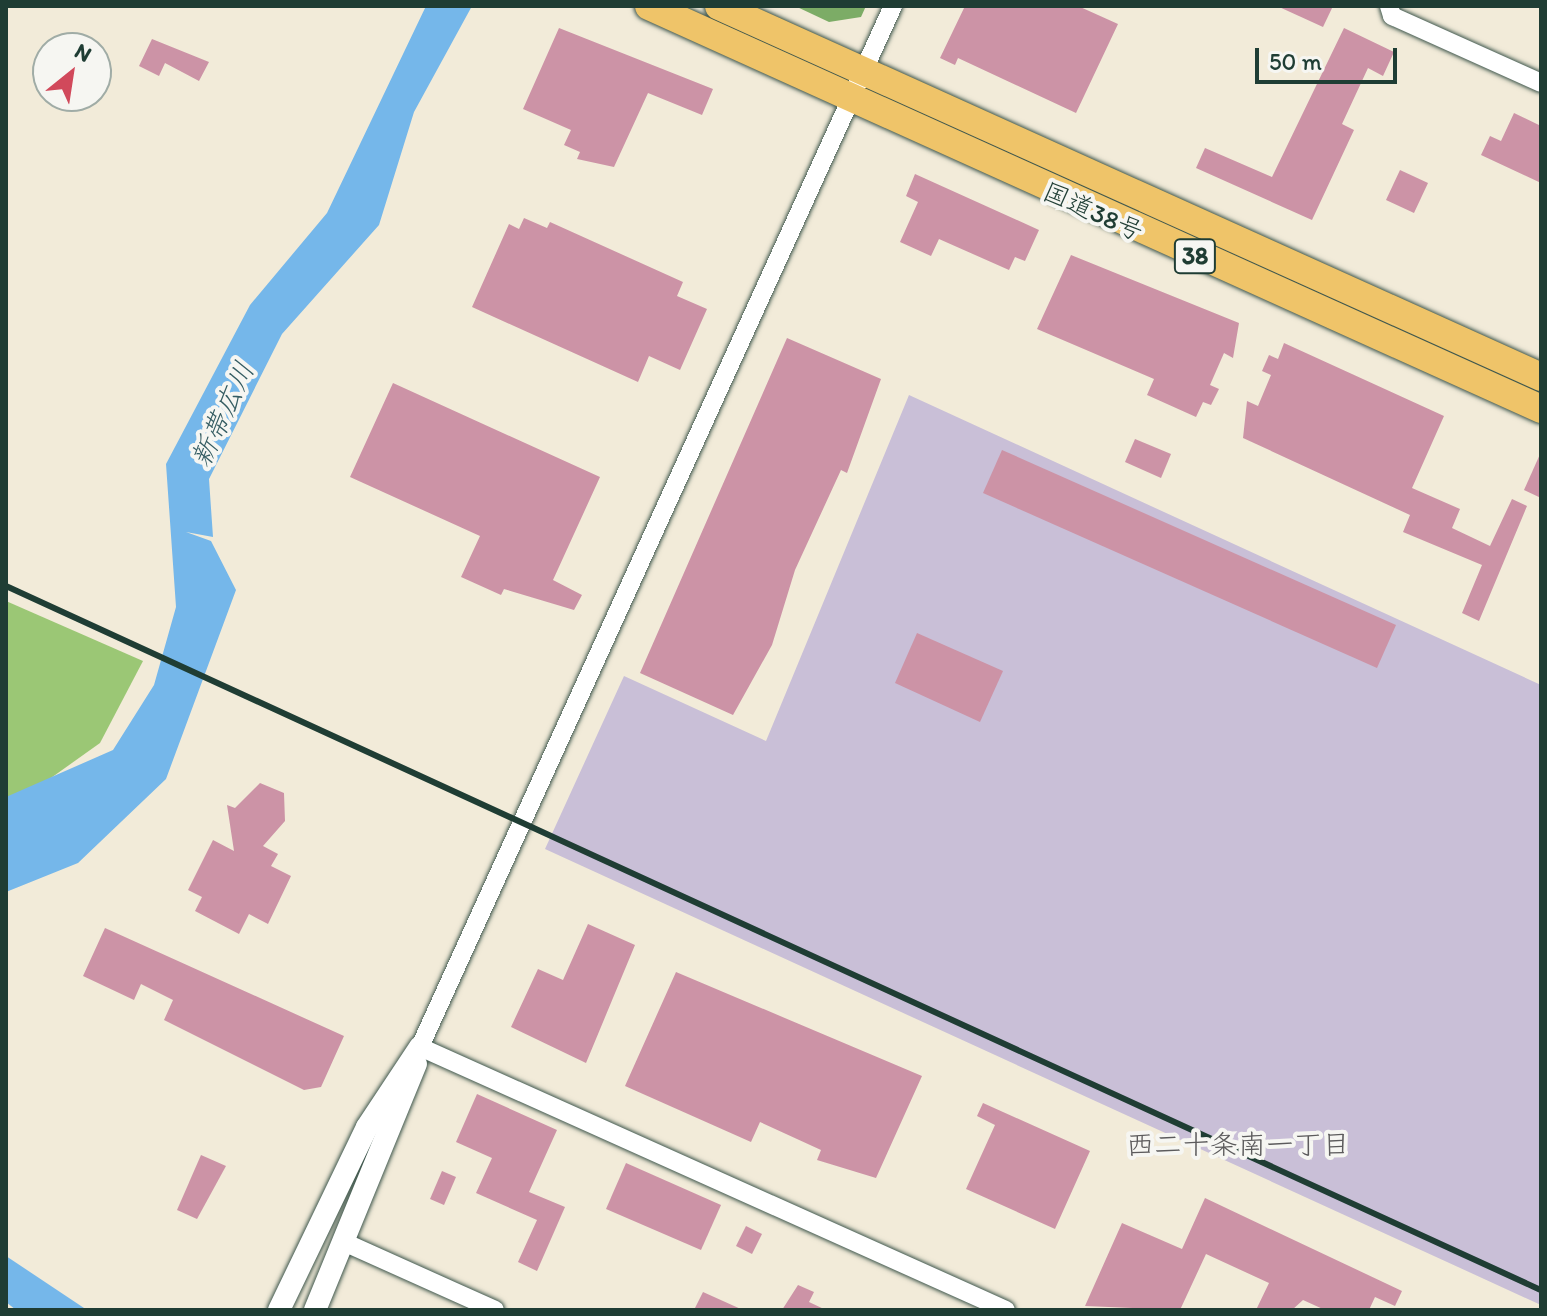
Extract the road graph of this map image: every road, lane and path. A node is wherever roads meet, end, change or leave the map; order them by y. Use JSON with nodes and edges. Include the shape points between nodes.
{"nodes":[{"id":1,"x":649,"y":6,"type":"edge"},
{"id":2,"x":719,"y":6,"type":"edge"},
{"id":3,"x":893,"y":6,"type":"edge"},
{"id":4,"x":1389,"y":6,"type":"edge"},
{"id":5,"x":863,"y":72,"type":"junction"},
{"id":6,"x":1541,"y":83,"type":"edge"},
{"id":7,"x":851,"y":99,"type":"junction"},
{"id":8,"x":1541,"y":377,"type":"edge"},
{"id":9,"x":1541,"y":409,"type":"edge"},
{"id":10,"x":420,"y":1047,"type":"junction"},
{"id":11,"x":316,"y":1229,"type":"junction"},
{"id":12,"x":346,"y":1243,"type":"junction"},
{"id":13,"x":279,"y":1310,"type":"edge"},
{"id":14,"x":315,"y":1310,"type":"edge"},
{"id":15,"x":495,"y":1310,"type":"edge"},
{"id":16,"x":1006,"y":1310,"type":"edge"}],
"edges":[{"from":1,"to":7,"type":"highway","name":"国道38号","number":"38"},
{"from":2,"to":5,"type":"highway","name":"国道38号","number":"38"},
{"from":3,"to":5,"type":"street"},
{"from":4,"to":6,"type":"street","via":[[1392,16]]},
{"from":5,"to":7,"type":"street"},
{"from":5,"to":8,"type":"highway","name":"国道38号","number":"38"},
{"from":7,"to":9,"type":"highway","name":"国道38号","number":"38"},
{"from":7,"to":10,"type":"street"},
{"from":10,"to":11,"type":"street","via":[[367,1127]]},
{"from":10,"to":12,"type":"street","via":[[408,1098]]},
{"from":10,"to":16,"type":"street"},
{"from":11,"to":12,"type":"street"},
{"from":11,"to":13,"type":"street"},
{"from":12,"to":14,"type":"street"},
{"from":12,"to":15,"type":"street"}]}
